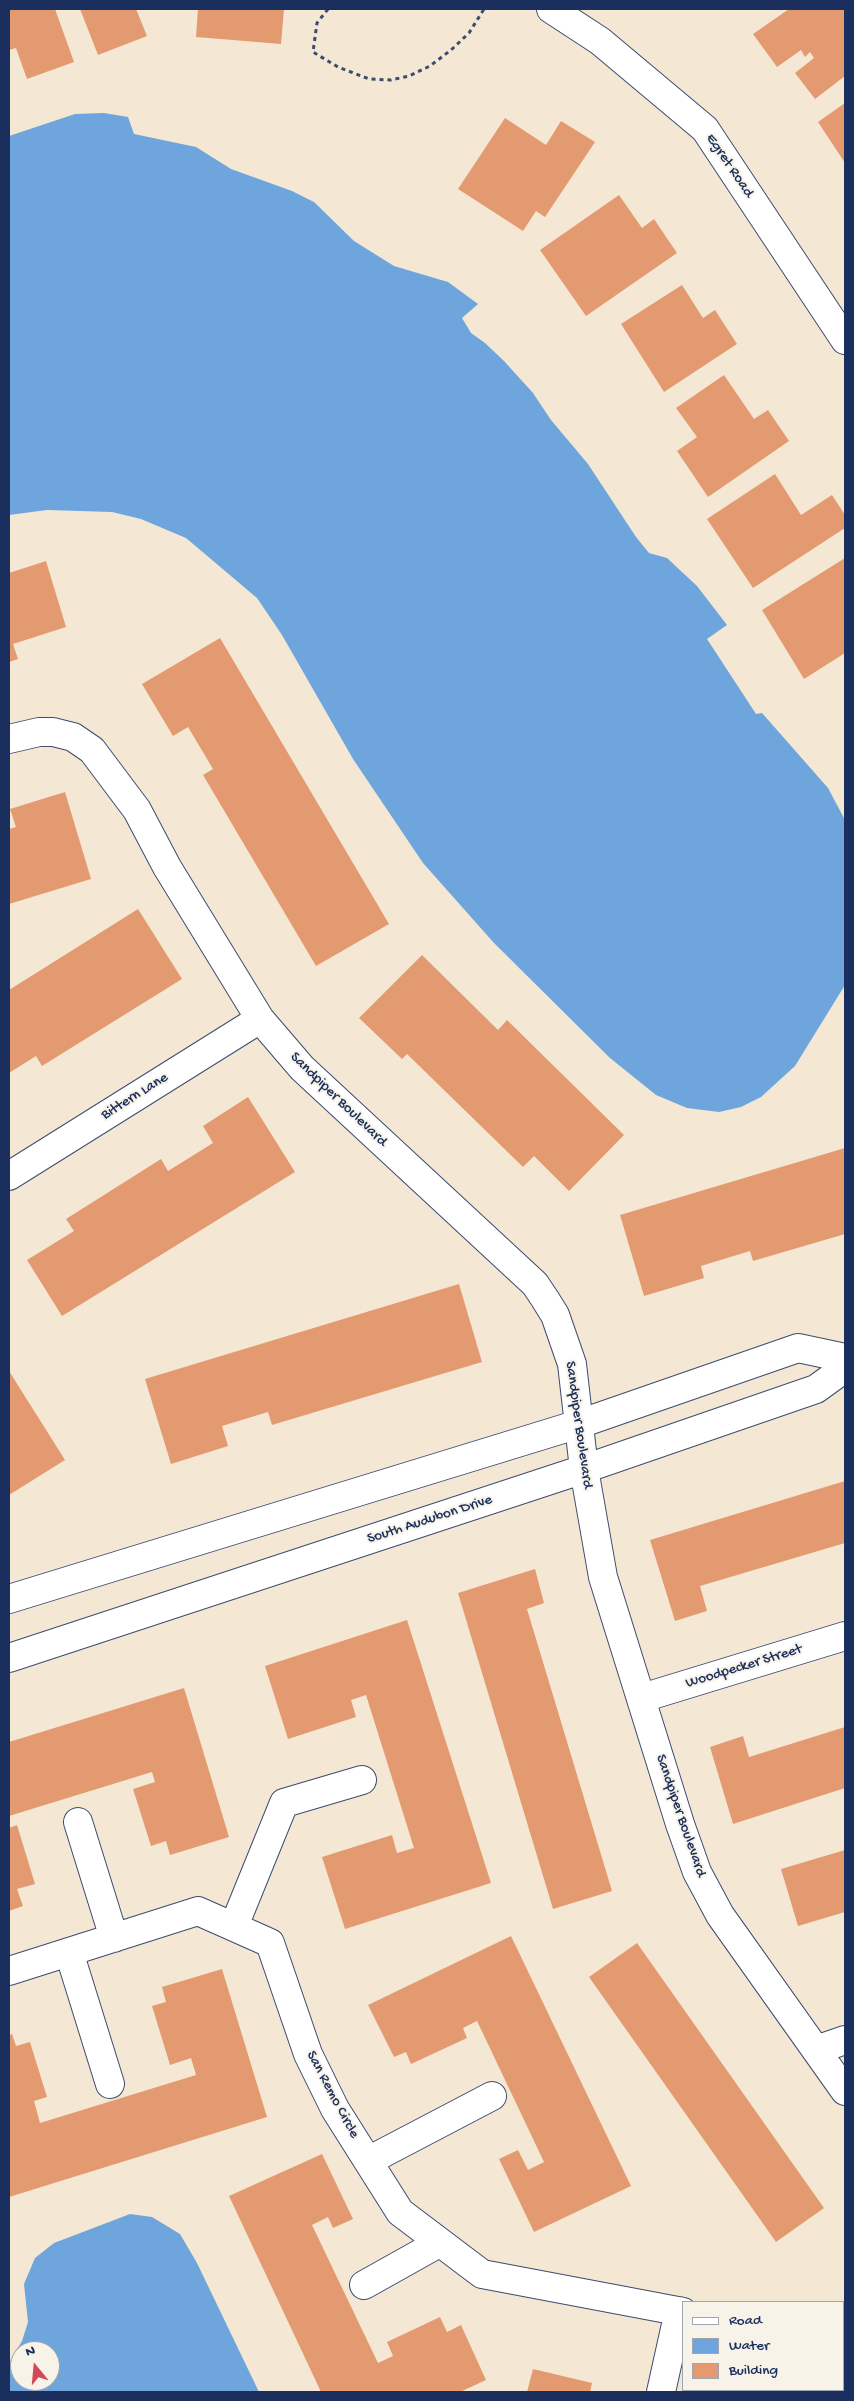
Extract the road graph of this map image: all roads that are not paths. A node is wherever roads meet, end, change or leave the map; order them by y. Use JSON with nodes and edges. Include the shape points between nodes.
{"nodes":[{"id":1,"x":551,"y":9,"type":"edge"},
{"id":2,"x":845,"y":340,"type":"edge"},
{"id":3,"x":9,"y":739,"type":"edge"},
{"id":4,"x":260,"y":1019,"type":"junction"},
{"id":5,"x":9,"y":1176,"type":"edge"},
{"id":6,"x":845,"y":1358,"type":"edge"},
{"id":7,"x":845,"y":1368,"type":"edge"},
{"id":8,"x":579,"y":1424,"type":"junction"},
{"id":9,"x":584,"y":1469,"type":"junction"},
{"id":10,"x":9,"y":1598,"type":"edge"},
{"id":11,"x":845,"y":1636,"type":"edge"},
{"id":12,"x":9,"y":1658,"type":"edge"},
{"id":13,"x":642,"y":1698,"type":"junction"},
{"id":14,"x":362,"y":1780,"type":"dead end"},
{"id":15,"x":78,"y":1822,"type":"dead end"},
{"id":16,"x":234,"y":1926,"type":"junction"},
{"id":17,"x":114,"y":1938,"type":"junction"},
{"id":18,"x":69,"y":1952,"type":"junction"},
{"id":19,"x":9,"y":1971,"type":"edge"},
{"id":20,"x":845,"y":2040,"type":"edge"},
{"id":21,"x":816,"y":2050,"type":"junction"},
{"id":22,"x":110,"y":2084,"type":"dead end"},
{"id":23,"x":845,"y":2091,"type":"edge"},
{"id":24,"x":492,"y":2096,"type":"dead end"},
{"id":25,"x":368,"y":2162,"type":"junction"},
{"id":26,"x":439,"y":2243,"type":"junction"},
{"id":27,"x":364,"y":2285,"type":"dead end"},
{"id":28,"x":681,"y":2311,"type":"edge"},
{"id":29,"x":661,"y":2392,"type":"edge"}],
"edges":[{"from":1,"to":2,"type":"street","name":"Egret Road","via":[[600,41],[705,129]]},
{"from":3,"to":4,"type":"street","name":"Sandpiper Boulevard","via":[[53,732],[73,737],[92,750],[137,810],[167,867]]},
{"from":4,"to":5,"type":"street","name":"Bittern Lane"},
{"from":4,"to":8,"type":"street","name":"Sandpiper Boulevard","via":[[309,1074],[535,1284],[555,1315],[564,1339],[574,1380]]},
{"from":6,"to":8,"type":"street","via":[[798,1348]]},
{"from":7,"to":9,"type":"street","name":"South Audubon Drive","via":[[816,1388]]},
{"from":8,"to":9,"type":"street","name":"Sandpiper Boulevard"},
{"from":8,"to":10,"type":"street"},
{"from":9,"to":12,"type":"street","name":"South Audubon Drive"},
{"from":9,"to":13,"type":"street","name":"Sandpiper Boulevard","via":[[603,1577]]},
{"from":11,"to":13,"type":"street","name":"Woodpecker Street"},
{"from":13,"to":21,"type":"street","name":"Sandpiper Boulevard","via":[[697,1872],[720,1915]]},
{"from":14,"to":16,"type":"street","via":[[284,1803]]},
{"from":15,"to":17,"type":"street"},
{"from":16,"to":17,"type":"street","name":"San Remo Circle","via":[[198,1911]]},
{"from":16,"to":25,"type":"street","name":"San Remo Circle","via":[[270,1943],[308,2054],[335,2109]]},
{"from":17,"to":18,"type":"street","name":"San Remo Circle"},
{"from":18,"to":19,"type":"street","name":"San Remo Circle"},
{"from":18,"to":22,"type":"street"},
{"from":20,"to":21,"type":"street"},
{"from":21,"to":23,"type":"street","name":"Sandpiper Boulevard"},
{"from":24,"to":25,"type":"street"},
{"from":25,"to":26,"type":"street","name":"San Remo Circle","via":[[400,2212]]},
{"from":26,"to":27,"type":"street"},
{"from":26,"to":28,"type":"street","name":"San Remo Circle","via":[[482,2274]]},
{"from":28,"to":29,"type":"street"}]}
